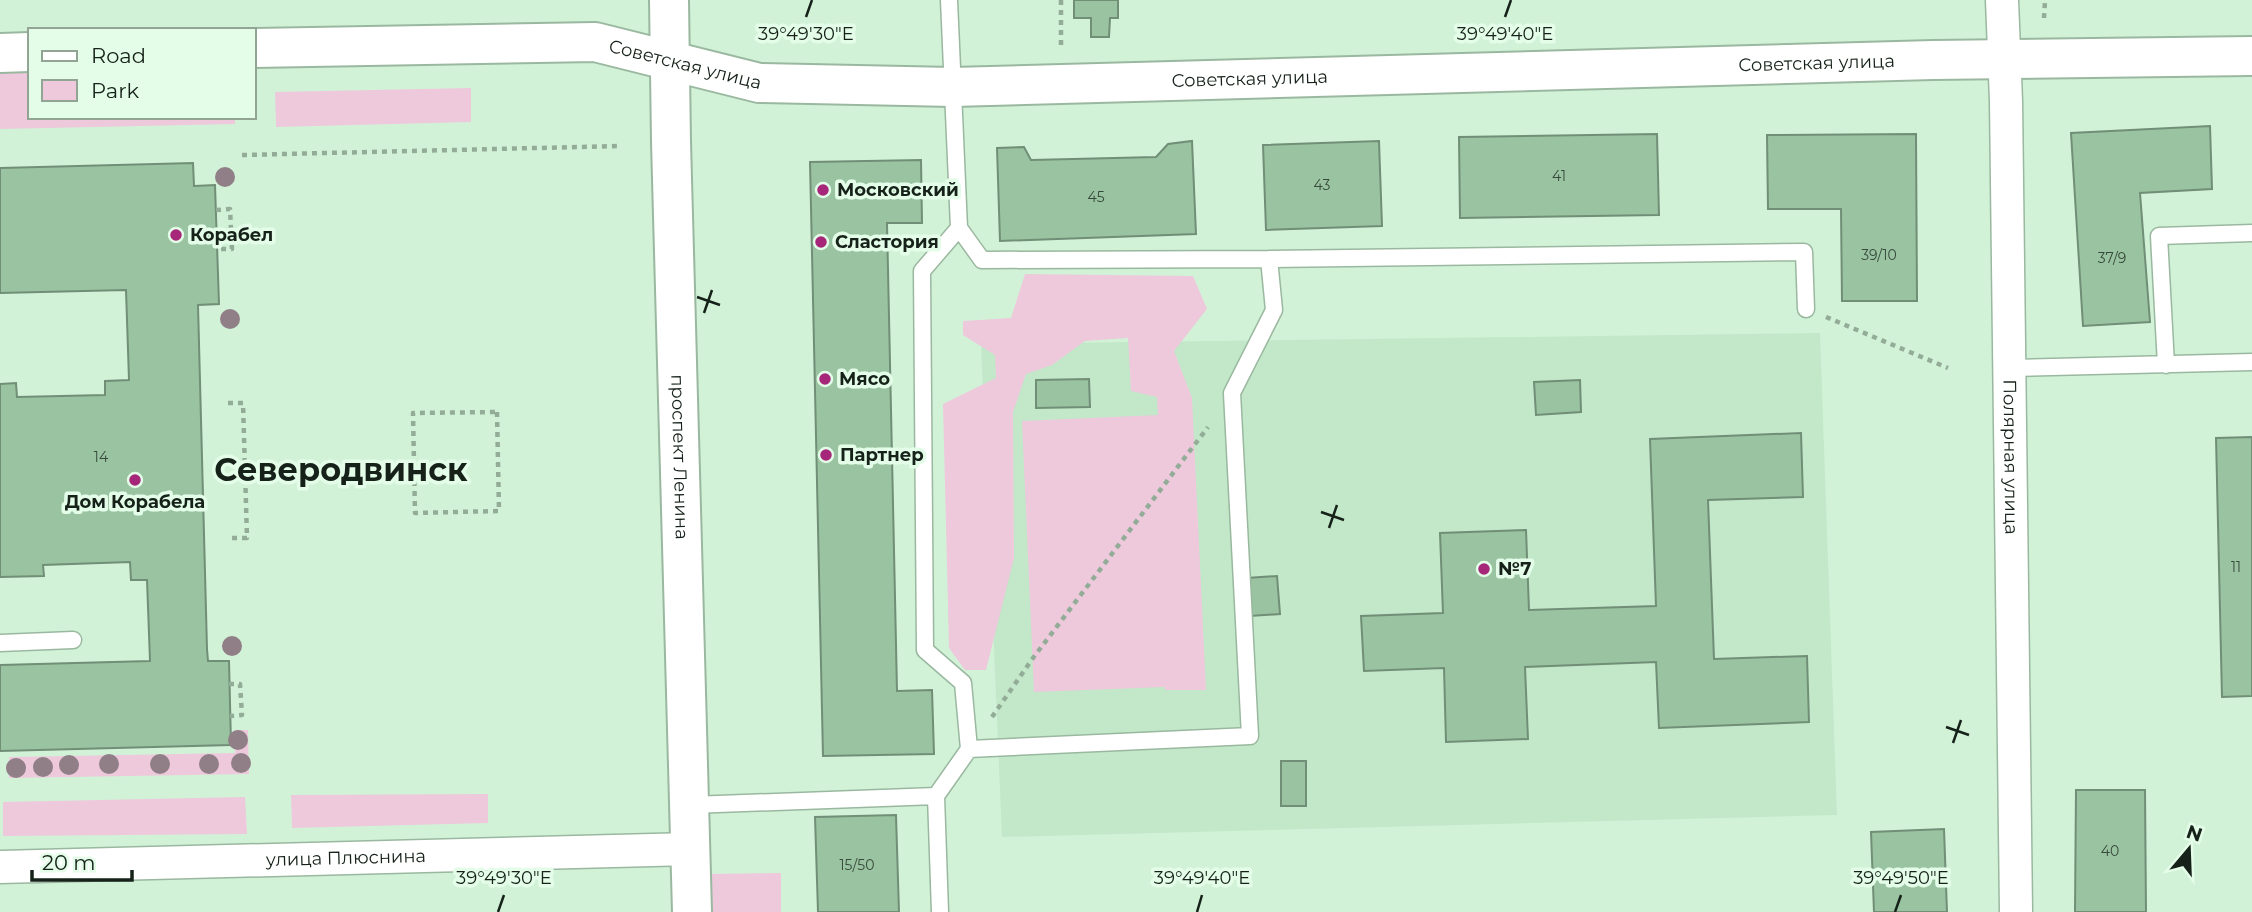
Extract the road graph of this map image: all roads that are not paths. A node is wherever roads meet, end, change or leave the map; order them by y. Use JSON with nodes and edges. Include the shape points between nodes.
{"nodes":[{"id":1,"x":669,"y":0,"type":"edge"},
{"id":2,"x":949,"y":0,"type":"edge"},
{"id":3,"x":2002,"y":0,"type":"edge"},
{"id":4,"x":256,"y":48,"type":"edge"},
{"id":5,"x":28,"y":52,"type":"edge"},
{"id":6,"x":0,"y":53,"type":"edge"},
{"id":7,"x":2252,"y":56,"type":"edge"},
{"id":8,"x":2005,"y":59,"type":"junction"},
{"id":9,"x":671,"y":60,"type":"junction"},
{"id":10,"x":954,"y":87,"type":"junction"},
{"id":11,"x":958,"y":228,"type":"junction"},
{"id":12,"x":2252,"y":233,"type":"edge"},
{"id":13,"x":1269,"y":259,"type":"junction"},
{"id":14,"x":1806,"y":309,"type":"road end"},
{"id":15,"x":2252,"y":362,"type":"edge"},
{"id":16,"x":2166,"y":365,"type":"junction"},
{"id":17,"x":2009,"y":368,"type":"junction"},
{"id":18,"x":73,"y":640,"type":"dead end"},
{"id":19,"x":0,"y":643,"type":"edge"},
{"id":20,"x":969,"y":749,"type":"junction"},
{"id":21,"x":936,"y":796,"type":"junction"},
{"id":22,"x":691,"y":805,"type":"junction"},
{"id":23,"x":691,"y":849,"type":"junction"},
{"id":24,"x":0,"y":867,"type":"edge"},
{"id":25,"x":692,"y":912,"type":"edge"},
{"id":26,"x":940,"y":912,"type":"edge"},
{"id":27,"x":2016,"y":912,"type":"edge"}],
"edges":[{"from":1,"to":9,"type":"street","name":"проспект Ленина"},
{"from":2,"to":10,"type":"lane"},
{"from":3,"to":8,"type":"street","name":"Полярная улица"},
{"from":4,"to":9,"type":"street","name":"Советская улица","via":[[595,42]]},
{"from":5,"to":6,"type":"street"},
{"from":7,"to":8,"type":"street","name":"Советская улица"},
{"from":8,"to":10,"type":"street","name":"Советская улица"},
{"from":8,"to":17,"type":"street","name":"Полярная улица"},
{"from":9,"to":10,"type":"street","name":"Советская улица","via":[[758,83]]},
{"from":9,"to":22,"type":"street","name":"проспект Ленина"},
{"from":10,"to":11,"type":"lane"},
{"from":11,"to":13,"type":"lane","via":[[982,260]]},
{"from":11,"to":20,"type":"lane","via":[[922,271],[925,650],[963,683]]},
{"from":12,"to":16,"type":"lane","via":[[2159,236]]},
{"from":13,"to":14,"type":"lane","via":[[1804,252]]},
{"from":13,"to":20,"type":"lane","via":[[1273,310],[1232,393],[1250,736]]},
{"from":15,"to":16,"type":"lane"},
{"from":16,"to":17,"type":"lane"},
{"from":17,"to":27,"type":"street","name":"Полярная улица"},
{"from":18,"to":19,"type":"lane"},
{"from":20,"to":21,"type":"lane"},
{"from":21,"to":22,"type":"lane"},
{"from":21,"to":26,"type":"lane"},
{"from":22,"to":23,"type":"street","name":"проспект Ленина"},
{"from":23,"to":24,"type":"street","name":"улица Плюснина"},
{"from":23,"to":25,"type":"street","name":"проспект Ленина"}]}
